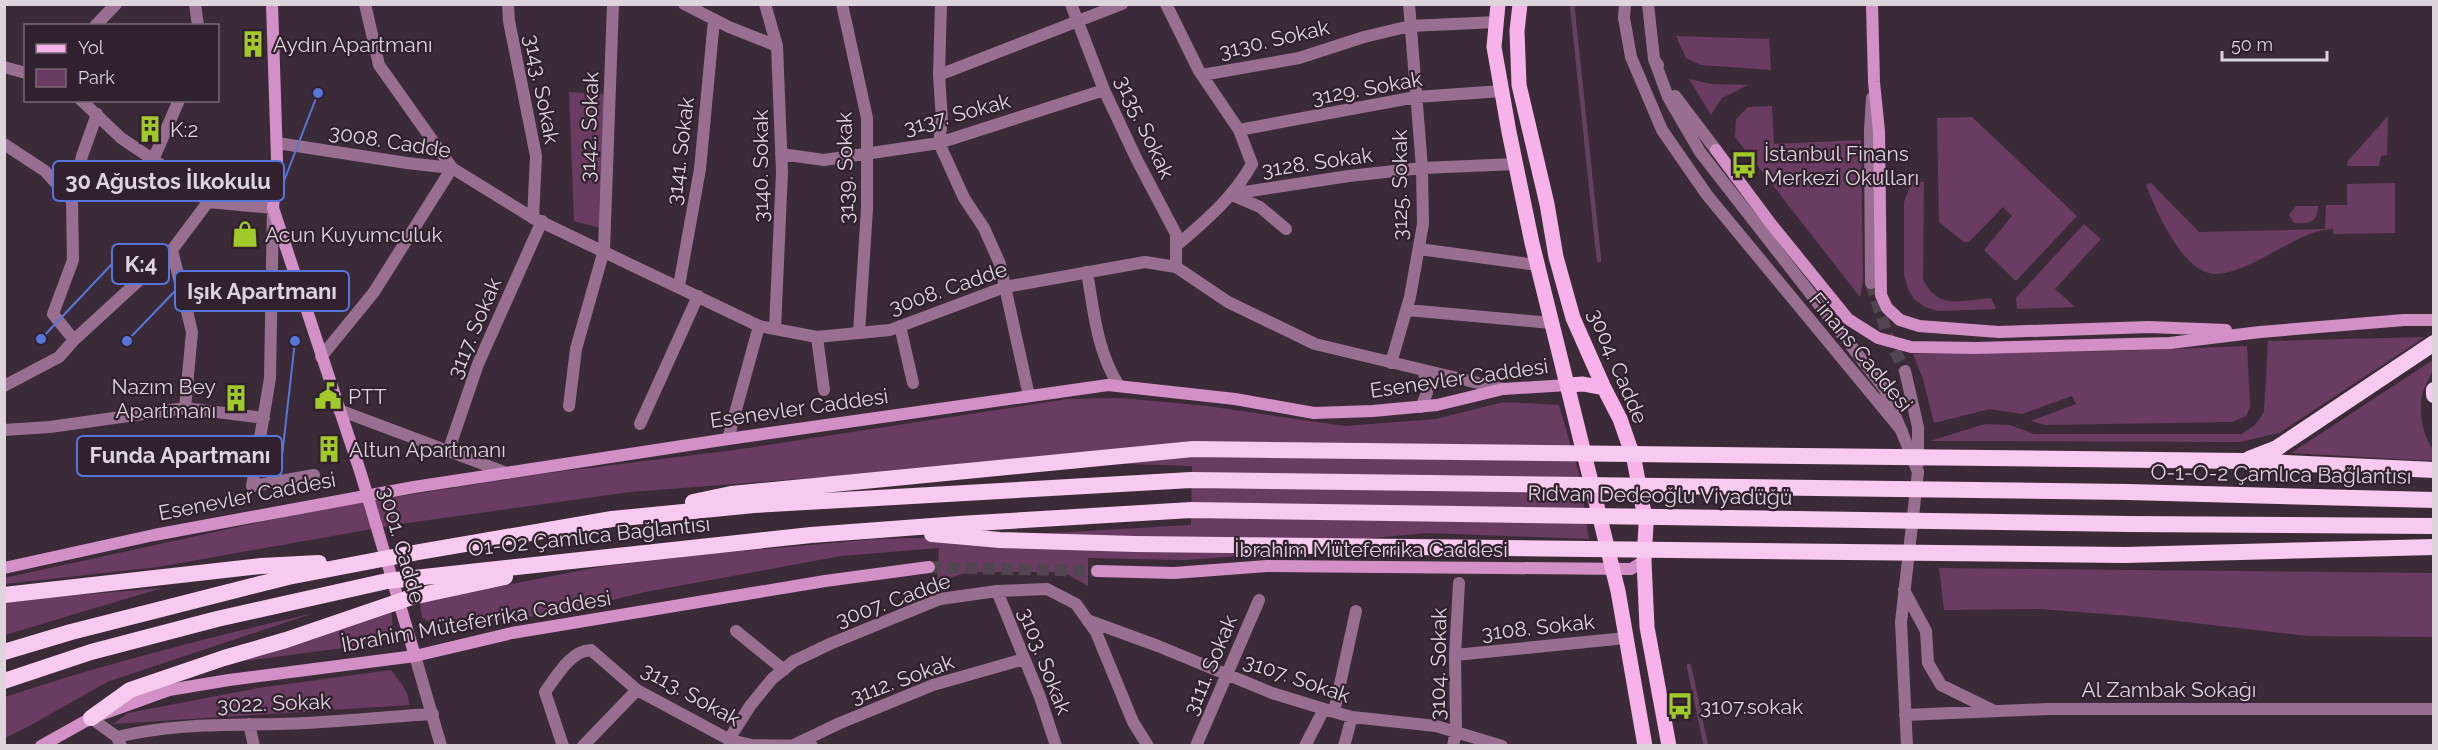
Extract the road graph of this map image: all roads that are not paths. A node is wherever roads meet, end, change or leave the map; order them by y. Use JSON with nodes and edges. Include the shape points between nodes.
{"nodes":[{"id":1,"x":116,"y":4,"type":"edge"},
{"id":2,"x":195,"y":4,"type":"edge"},
{"id":3,"x":272,"y":4,"type":"edge"},
{"id":4,"x":365,"y":4,"type":"edge"},
{"id":5,"x":508,"y":4,"type":"edge"},
{"id":6,"x":613,"y":4,"type":"edge"},
{"id":7,"x":684,"y":4,"type":"edge"},
{"id":8,"x":765,"y":4,"type":"edge"},
{"id":9,"x":842,"y":4,"type":"edge"},
{"id":10,"x":941,"y":4,"type":"edge"},
{"id":11,"x":1071,"y":4,"type":"edge"},
{"id":12,"x":1122,"y":4,"type":"edge"},
{"id":13,"x":1166,"y":4,"type":"edge"},
{"id":14,"x":1409,"y":4,"type":"edge"},
{"id":15,"x":1498,"y":4,"type":"edge"},
{"id":16,"x":1520,"y":4,"type":"edge"},
{"id":17,"x":1625,"y":4,"type":"edge"},
{"id":18,"x":1648,"y":4,"type":"edge"},
{"id":19,"x":1872,"y":4,"type":"edge"},
{"id":20,"x":714,"y":20,"type":"junction"},
{"id":21,"x":1078,"y":22,"type":"junction"},
{"id":22,"x":1497,"y":22,"type":"junction"},
{"id":23,"x":97,"y":24,"type":"edge"},
{"id":24,"x":198,"y":24,"type":"edge"},
{"id":25,"x":1410,"y":26,"type":"junction"},
{"id":26,"x":777,"y":46,"type":"junction"},
{"id":27,"x":1654,"y":58,"type":"junction"},
{"id":28,"x":4,"y":67,"type":"edge"},
{"id":29,"x":24,"y":72,"type":"edge"},
{"id":30,"x":939,"y":75,"type":"junction"},
{"id":31,"x":1202,"y":75,"type":"junction"},
{"id":32,"x":1874,"y":82,"type":"junction"},
{"id":33,"x":1104,"y":90,"type":"junction"},
{"id":34,"x":1502,"y":91,"type":"junction"},
{"id":35,"x":1416,"y":97,"type":"junction"},
{"id":36,"x":83,"y":102,"type":"edge"},
{"id":37,"x":178,"y":102,"type":"edge"},
{"id":38,"x":97,"y":114,"type":"junction"},
{"id":39,"x":1239,"y":130,"type":"junction"},
{"id":40,"x":277,"y":143,"type":"junction"},
{"id":41,"x":939,"y":143,"type":"junction"},
{"id":42,"x":4,"y":144,"type":"edge"},
{"id":43,"x":1716,"y":150,"type":"joint"},
{"id":44,"x":781,"y":154,"type":"junction"},
{"id":45,"x":867,"y":155,"type":"junction"},
{"id":46,"x":153,"y":160,"type":"junction"},
{"id":47,"x":1516,"y":164,"type":"junction"},
{"id":48,"x":452,"y":168,"type":"junction"},
{"id":49,"x":1422,"y":168,"type":"junction"},
{"id":50,"x":1231,"y":194,"type":"junction"},
{"id":51,"x":72,"y":201,"type":"junction"},
{"id":52,"x":208,"y":202,"type":"junction"},
{"id":53,"x":273,"y":208,"type":"junction"},
{"id":54,"x":537,"y":220,"type":"junction"},
{"id":55,"x":1286,"y":229,"type":"dead end"},
{"id":56,"x":1176,"y":246,"type":"junction"},
{"id":57,"x":1419,"y":249,"type":"junction"},
{"id":58,"x":172,"y":250,"type":"junction"},
{"id":59,"x":604,"y":250,"type":"junction"},
{"id":60,"x":1537,"y":265,"type":"junction"},
{"id":61,"x":1176,"y":267,"type":"junction"},
{"id":62,"x":1087,"y":272,"type":"junction"},
{"id":63,"x":1871,"y":283,"type":"tunnel mouth"},
{"id":64,"x":679,"y":286,"type":"junction"},
{"id":65,"x":1005,"y":286,"type":"junction"},
{"id":66,"x":698,"y":296,"type":"junction"},
{"id":67,"x":1407,"y":310,"type":"junction"},
{"id":68,"x":2433,"y":320,"type":"edge"},
{"id":69,"x":1551,"y":323,"type":"junction"},
{"id":70,"x":759,"y":326,"type":"junction"},
{"id":71,"x":900,"y":326,"type":"junction"},
{"id":72,"x":775,"y":329,"type":"junction"},
{"id":73,"x":2260,"y":332,"type":"junction"},
{"id":74,"x":859,"y":333,"type":"junction"},
{"id":75,"x":817,"y":337,"type":"junction"},
{"id":76,"x":74,"y":340,"type":"junction"},
{"id":77,"x":2433,"y":343,"type":"edge"},
{"id":78,"x":321,"y":357,"type":"junction"},
{"id":79,"x":1391,"y":363,"type":"junction"},
{"id":80,"x":1424,"y":371,"type":"junction"},
{"id":81,"x":1905,"y":371,"type":"tunnel mouth"},
{"id":82,"x":913,"y":383,"type":"dead end"},
{"id":83,"x":1568,"y":385,"type":"junction"},
{"id":84,"x":4,"y":386,"type":"edge"},
{"id":85,"x":1119,"y":386,"type":"junction"},
{"id":86,"x":1604,"y":388,"type":"junction"},
{"id":87,"x":1503,"y":389,"type":"junction"},
{"id":88,"x":824,"y":390,"type":"dead end"},
{"id":89,"x":2433,"y":390,"type":"edge"},
{"id":90,"x":1029,"y":396,"type":"junction"},
{"id":91,"x":2433,"y":396,"type":"edge"},
{"id":92,"x":569,"y":406,"type":"dead end"},
{"id":93,"x":1420,"y":407,"type":"junction"},
{"id":94,"x":185,"y":408,"type":"junction"},
{"id":95,"x":339,"y":410,"type":"junction"},
{"id":96,"x":264,"y":418,"type":"junction"},
{"id":97,"x":640,"y":424,"type":"dead end"},
{"id":98,"x":4,"y":430,"type":"edge"},
{"id":99,"x":1902,"y":431,"type":"junction"},
{"id":100,"x":728,"y":439,"type":"junction"},
{"id":101,"x":448,"y":452,"type":"junction"},
{"id":102,"x":2243,"y":461,"type":"junction"},
{"id":103,"x":2433,"y":470,"type":"edge"},
{"id":104,"x":1918,"y":472,"type":"junction"},
{"id":105,"x":507,"y":473,"type":"junction"},
{"id":106,"x":314,"y":475,"type":"dead end"},
{"id":107,"x":1191,"y":480,"type":"joint"},
{"id":108,"x":2128,"y":492,"type":"joint"},
{"id":109,"x":2433,"y":500,"type":"edge"},
{"id":110,"x":1191,"y":510,"type":"joint"},
{"id":111,"x":612,"y":519,"type":"junction"},
{"id":112,"x":2433,"y":526,"type":"edge"},
{"id":113,"x":885,"y":530,"type":"junction"},
{"id":114,"x":2433,"y":547,"type":"edge"},
{"id":115,"x":418,"y":552,"type":"junction"},
{"id":116,"x":608,"y":556,"type":"junction"},
{"id":117,"x":1644,"y":561,"type":"junction"},
{"id":118,"x":929,"y":567,"type":"tunnel mouth"},
{"id":119,"x":4,"y":568,"type":"edge"},
{"id":120,"x":1612,"y":569,"type":"junction"},
{"id":121,"x":1097,"y":571,"type":"tunnel mouth"},
{"id":122,"x":1460,"y":583,"type":"dead end"},
{"id":123,"x":1904,"y":590,"type":"junction"},
{"id":124,"x":997,"y":591,"type":"junction"},
{"id":125,"x":4,"y":595,"type":"edge"},
{"id":126,"x":1259,"y":600,"type":"dead end"},
{"id":127,"x":1356,"y":610,"type":"dead end"},
{"id":128,"x":1087,"y":620,"type":"junction"},
{"id":129,"x":736,"y":631,"type":"dead end"},
{"id":130,"x":1626,"y":638,"type":"junction"},
{"id":131,"x":4,"y":652,"type":"edge"},
{"id":132,"x":1455,"y":655,"type":"junction"},
{"id":133,"x":415,"y":656,"type":"junction"},
{"id":134,"x":1024,"y":658,"type":"junction"},
{"id":135,"x":784,"y":670,"type":"junction"},
{"id":136,"x":1226,"y":674,"type":"junction"},
{"id":137,"x":4,"y":681,"type":"edge"},
{"id":138,"x":637,"y":690,"type":"junction"},
{"id":139,"x":2433,"y":709,"type":"edge"},
{"id":140,"x":1329,"y":711,"type":"junction"},
{"id":141,"x":1994,"y":711,"type":"junction"},
{"id":142,"x":433,"y":714,"type":"junction"},
{"id":143,"x":1905,"y":715,"type":"junction"},
{"id":144,"x":1352,"y":717,"type":"junction"},
{"id":145,"x":91,"y":718,"type":"junction"},
{"id":146,"x":249,"y":724,"type":"junction"},
{"id":147,"x":1456,"y":731,"type":"junction"},
{"id":148,"x":119,"y":741,"type":"edge"},
{"id":149,"x":730,"y":743,"type":"edge"},
{"id":150,"x":796,"y":744,"type":"junction"},
{"id":151,"x":40,"y":746,"type":"edge"},
{"id":152,"x":254,"y":746,"type":"edge"},
{"id":153,"x":441,"y":746,"type":"edge"},
{"id":154,"x":563,"y":746,"type":"edge"},
{"id":155,"x":583,"y":746,"type":"edge"},
{"id":156,"x":812,"y":746,"type":"edge"},
{"id":157,"x":1056,"y":746,"type":"edge"},
{"id":158,"x":1148,"y":746,"type":"edge"},
{"id":159,"x":1196,"y":746,"type":"edge"},
{"id":160,"x":1305,"y":746,"type":"edge"},
{"id":161,"x":1344,"y":746,"type":"edge"},
{"id":162,"x":1453,"y":746,"type":"edge"},
{"id":163,"x":1502,"y":746,"type":"edge"},
{"id":164,"x":1645,"y":746,"type":"edge"},
{"id":165,"x":1669,"y":746,"type":"edge"},
{"id":166,"x":1906,"y":746,"type":"edge"}],
"edges":[{"from":1,"to":23,"type":"street"},
{"from":2,"to":24,"type":"street"},
{"from":3,"to":40,"type":"main road","name":"3001. Cadde"},
{"from":4,"to":48,"type":"street","via":[[379,65]]},
{"from":5,"to":54,"type":"street","name":"3143. Sokak","via":[[536,156]]},
{"from":6,"to":59,"type":"street","name":"3142. Sokak"},
{"from":7,"to":20,"type":"street"},
{"from":8,"to":26,"type":"street","name":"3140. Sokak"},
{"from":9,"to":45,"type":"street","name":"3139. Sokak","via":[[867,118]]},
{"from":10,"to":30,"type":"street"},
{"from":11,"to":21,"type":"street","name":"3135. Sokak"},
{"from":12,"to":21,"type":"street"},
{"from":13,"to":31,"type":"street"},
{"from":14,"to":25,"type":"street","name":"3125. Sokak"},
{"from":15,"to":22,"type":"main road"},
{"from":16,"to":86,"type":"main road","name":"3004. Cadde","via":[[1519,86],[1573,318]]},
{"from":17,"to":99,"type":"street","name":"Finans Caddesi","via":[[1631,57],[1662,130],[1715,204]]},
{"from":18,"to":27,"type":"street","name":"Finans Caddesi"},
{"from":19,"to":32,"type":"main road"},
{"from":20,"to":26,"type":"street"},
{"from":20,"to":64,"type":"street","name":"3141. Sokak","via":[[700,169]]},
{"from":21,"to":30,"type":"street"},
{"from":21,"to":33,"type":"street","name":"3135. Sokak"},
{"from":22,"to":25,"type":"street","name":"3130. Sokak"},
{"from":22,"to":34,"type":"main road","via":[[1494,47]]},
{"from":25,"to":31,"type":"street","name":"3130. Sokak","via":[[1299,58]]},
{"from":25,"to":35,"type":"street","name":"3125. Sokak"},
{"from":26,"to":44,"type":"street","name":"3140. Sokak"},
{"from":27,"to":43,"type":"street","name":"Finans Caddesi","via":[[1679,102]]},
{"from":27,"to":99,"type":"street","name":"Finans Caddesi","via":[[1668,97],[1700,152],[1884,388]]},
{"from":28,"to":29,"type":"street"},
{"from":30,"to":41,"type":"street"},
{"from":31,"to":39,"type":"street"},
{"from":32,"to":63,"type":"street","via":[[1870,130]]},
{"from":32,"to":73,"type":"main road","via":[[1879,130],[1881,296],[1900,320],[1919,326],[1999,332],[2149,327]]},
{"from":33,"to":41,"type":"street","name":"3137. Sokak"},
{"from":33,"to":56,"type":"street","name":"3135. Sokak","via":[[1176,234]]},
{"from":34,"to":35,"type":"street","name":"3129. Sokak"},
{"from":34,"to":47,"type":"main road"},
{"from":35,"to":39,"type":"street","name":"3129. Sokak"},
{"from":35,"to":49,"type":"street","name":"3125. Sokak"},
{"from":36,"to":38,"type":"street"},
{"from":37,"to":46,"type":"street"},
{"from":38,"to":46,"type":"street","via":[[121,138]]},
{"from":38,"to":51,"type":"street"},
{"from":39,"to":50,"type":"street","via":[[1252,164]]},
{"from":40,"to":48,"type":"street","name":"3008. Cadde"},
{"from":40,"to":53,"type":"main road","name":"3001. Cadde"},
{"from":41,"to":45,"type":"street","name":"3137. Sokak"},
{"from":41,"to":65,"type":"street","via":[[963,198],[984,228]]},
{"from":42,"to":51,"type":"street","via":[[45,171]]},
{"from":43,"to":73,"type":"main road","via":[[1848,319],[1878,338],[1911,347],[1975,348],[2170,343]]},
{"from":44,"to":45,"type":"street","name":"3137. Sokak","via":[[824,160]]},
{"from":44,"to":72,"type":"street","name":"3140. Sokak"},
{"from":45,"to":74,"type":"street","name":"3139. Sokak"},
{"from":46,"to":52,"type":"street"},
{"from":47,"to":49,"type":"street","name":"3128. Sokak"},
{"from":47,"to":60,"type":"main road"},
{"from":48,"to":54,"type":"street","name":"3008. Cadde"},
{"from":48,"to":78,"type":"street","via":[[374,292]]},
{"from":49,"to":50,"type":"street","name":"3128. Sokak"},
{"from":49,"to":57,"type":"street","name":"3125. Sokak","via":[[1423,225]]},
{"from":50,"to":55,"type":"street","via":[[1260,207]]},
{"from":50,"to":56,"type":"street"},
{"from":51,"to":76,"type":"street","via":[[73,260],[53,314]]},
{"from":52,"to":53,"type":"street"},
{"from":52,"to":58,"type":"street"},
{"from":53,"to":78,"type":"main road","name":"3001. Cadde"},
{"from":53,"to":96,"type":"street","via":[[270,378]]},
{"from":54,"to":59,"type":"street","name":"3008. Cadde"},
{"from":54,"to":101,"type":"street","name":"3117. Sokak","via":[[478,364]]},
{"from":56,"to":61,"type":"street","name":"3135. Sokak"},
{"from":57,"to":60,"type":"street"},
{"from":57,"to":67,"type":"street","name":"3125. Sokak"},
{"from":58,"to":76,"type":"street"},
{"from":58,"to":94,"type":"street","via":[[192,332]]},
{"from":59,"to":64,"type":"street","name":"3008. Cadde"},
{"from":59,"to":92,"type":"street","name":"3142. Sokak","via":[[576,349]]},
{"from":60,"to":69,"type":"main road"},
{"from":61,"to":62,"type":"street","name":"3008. Cadde","via":[[1145,262]]},
{"from":61,"to":79,"type":"street","name":"3008. Cadde","via":[[1228,302],[1315,344]]},
{"from":62,"to":65,"type":"street","name":"3008. Cadde"},
{"from":62,"to":85,"type":"street","via":[[1100,346]]},
{"from":64,"to":66,"type":"street","name":"3008. Cadde"},
{"from":65,"to":71,"type":"street","name":"3008. Cadde"},
{"from":65,"to":90,"type":"street"},
{"from":66,"to":70,"type":"street","name":"3008. Cadde"},
{"from":66,"to":97,"type":"street"},
{"from":67,"to":69,"type":"street"},
{"from":67,"to":79,"type":"street","name":"3125. Sokak"},
{"from":68,"to":73,"type":"main road"},
{"from":69,"to":83,"type":"main road"},
{"from":70,"to":72,"type":"street","name":"3008. Cadde"},
{"from":70,"to":100,"type":"street"},
{"from":71,"to":74,"type":"street","name":"3008. Cadde"},
{"from":71,"to":82,"type":"street"},
{"from":72,"to":75,"type":"street","name":"3008. Cadde"},
{"from":74,"to":75,"type":"street","name":"3008. Cadde"},
{"from":75,"to":88,"type":"street"},
{"from":76,"to":84,"type":"street","via":[[58,357]]},
{"from":77,"to":102,"type":"highway","via":[[2277,448]]},
{"from":78,"to":95,"type":"main road","name":"3001. Cadde"},
{"from":79,"to":80,"type":"street","name":"3008. Cadde"},
{"from":80,"to":87,"type":"street","name":"3008. Cadde"},
{"from":80,"to":93,"type":"street","via":[[1427,393]]},
{"from":81,"to":104,"type":"street","via":[[1918,427]]},
{"from":83,"to":86,"type":"main road","name":"Esenevler Caddesi"},
{"from":83,"to":87,"type":"main road","name":"Esenevler Caddesi"},
{"from":83,"to":120,"type":"main road"},
{"from":85,"to":90,"type":"main road","name":"Esenevler Caddesi"},
{"from":85,"to":93,"type":"main road","name":"Esenevler Caddesi","via":[[1235,399],[1314,413]]},
{"from":86,"to":117,"type":"main road","name":"3004. Cadde","via":[[1634,459],[1646,524]]},
{"from":87,"to":93,"type":"main road","name":"Esenevler Caddesi"},
{"from":89,"to":91,"type":"highway"},
{"from":90,"to":100,"type":"main road","name":"Esenevler Caddesi"},
{"from":94,"to":96,"type":"street"},
{"from":94,"to":98,"type":"street"},
{"from":95,"to":101,"type":"street"},
{"from":95,"to":133,"type":"main road","name":"3001. Cadde"},
{"from":96,"to":106,"type":"street","via":[[252,486]]},
{"from":99,"to":104,"type":"street"},
{"from":100,"to":105,"type":"main road","name":"Esenevler Caddesi"},
{"from":101,"to":105,"type":"street"},
{"from":102,"to":103,"type":"highway"},
{"from":102,"to":111,"type":"highway","via":[[1193,449],[731,494]]},
{"from":104,"to":123,"type":"street"},
{"from":105,"to":119,"type":"main road","name":"Esenevler Caddesi","via":[[292,509]]},
{"from":107,"to":108,"type":"highway","name":"Rıdvan Dedeoğlu Viyadüğü"},
{"from":107,"to":111,"type":"highway","name":"O1-O2 Çamlıca Bağlantısı","via":[[754,505]]},
{"from":108,"to":109,"type":"highway","name":"O-1-O-2 Çamlıca Bağlantısı"},
{"from":110,"to":112,"type":"highway","name":"Rıdvan Dedeoğlu Viyadüğü"},
{"from":110,"to":113,"type":"highway","name":"O1-O2 Çamlıca Bağlantısı"},
{"from":111,"to":115,"type":"highway","name":"O1-O2 Çamlıca Bağlantısı"},
{"from":113,"to":114,"type":"highway","via":[[1000,540],[1190,544],[2125,555]]},
{"from":113,"to":116,"type":"highway","name":"O1-O2 Çamlıca Bağlantısı"},
{"from":115,"to":125,"type":"highway"},
{"from":115,"to":131,"type":"highway","name":"O1-O2 Çamlıca Bağlantısı","via":[[288,578]]},
{"from":116,"to":137,"type":"highway","name":"O1-O2 Çamlıca Bağlantısı","via":[[387,581],[217,619],[91,652]]},
{"from":116,"to":145,"type":"highway","via":[[383,606],[130,690]]},
{"from":117,"to":120,"type":"main road","name":"İbrahim Müteferrika Caddesi","via":[[1631,569]]},
{"from":117,"to":165,"type":"main road","name":"3004. Cadde","via":[[1647,627]]},
{"from":118,"to":133,"type":"main road","name":"İbrahim Müteferrika Caddesi","via":[[512,633]]},
{"from":120,"to":121,"type":"main road","name":"İbrahim Müteferrika Caddesi","via":[[1267,566],[1174,573]]},
{"from":120,"to":130,"type":"main road"},
{"from":122,"to":132,"type":"street","name":"3104. Sokak"},
{"from":123,"to":141,"type":"street","via":[[1926,631],[1928,663],[1941,685]]},
{"from":123,"to":143,"type":"street","via":[[1901,622]]},
{"from":124,"to":128,"type":"street","name":"3007. Cadde","via":[[1047,589],[1076,604]]},
{"from":124,"to":134,"type":"street","name":"3103. Sokak"},
{"from":124,"to":135,"type":"street","name":"3007. Cadde","via":[[940,599],[832,643]]},
{"from":126,"to":136,"type":"street","name":"3111. Sokak"},
{"from":127,"to":140,"type":"street"},
{"from":128,"to":136,"type":"street","name":"3107. Sokak"},
{"from":128,"to":158,"type":"street","name":"3007. Cadde","via":[[1096,632],[1133,722]]},
{"from":129,"to":135,"type":"street"},
{"from":130,"to":132,"type":"street","name":"3108. Sokak"},
{"from":130,"to":164,"type":"main road"},
{"from":132,"to":147,"type":"street","name":"3104. Sokak"},
{"from":133,"to":142,"type":"street","name":"3001. Cadde"},
{"from":133,"to":145,"type":"main road","name":"İbrahim Müteferrika Caddesi","via":[[169,690]]},
{"from":134,"to":150,"type":"street","name":"3112. Sokak","via":[[933,685]]},
{"from":134,"to":157,"type":"street","name":"3103. Sokak"},
{"from":135,"to":149,"type":"street","name":"3007. Cadde","via":[[750,706]]},
{"from":136,"to":140,"type":"street","name":"3107. Sokak"},
{"from":136,"to":159,"type":"street","name":"3111. Sokak"},
{"from":138,"to":149,"type":"street","name":"3113. Sokak"},
{"from":138,"to":154,"type":"street","name":"3113. Sokak","via":[[591,650],[573,656],[545,692]]},
{"from":138,"to":155,"type":"street"},
{"from":139,"to":141,"type":"street","name":"Al Zambak Sokağı"},
{"from":140,"to":144,"type":"street","name":"3107. Sokak"},
{"from":140,"to":160,"type":"street"},
{"from":141,"to":143,"type":"street","name":"Al Zambak Sokağı"},
{"from":142,"to":146,"type":"street","name":"3022. Sokak"},
{"from":142,"to":153,"type":"street","name":"3001. Cadde"},
{"from":143,"to":166,"type":"street"},
{"from":144,"to":147,"type":"street","name":"3107. Sokak"},
{"from":144,"to":161,"type":"street"},
{"from":145,"to":148,"type":"street","name":"3022. Sokak"},
{"from":145,"to":151,"type":"main road","name":"İbrahim Müteferrika Caddesi"},
{"from":146,"to":148,"type":"street","name":"3022. Sokak","via":[[144,730]]},
{"from":146,"to":152,"type":"street"},
{"from":147,"to":162,"type":"street","name":"3104. Sokak"},
{"from":147,"to":163,"type":"street","name":"3107. Sokak"},
{"from":149,"to":150,"type":"street","name":"3113. Sokak"},
{"from":150,"to":156,"type":"street","name":"3113. Sokak"}]}
